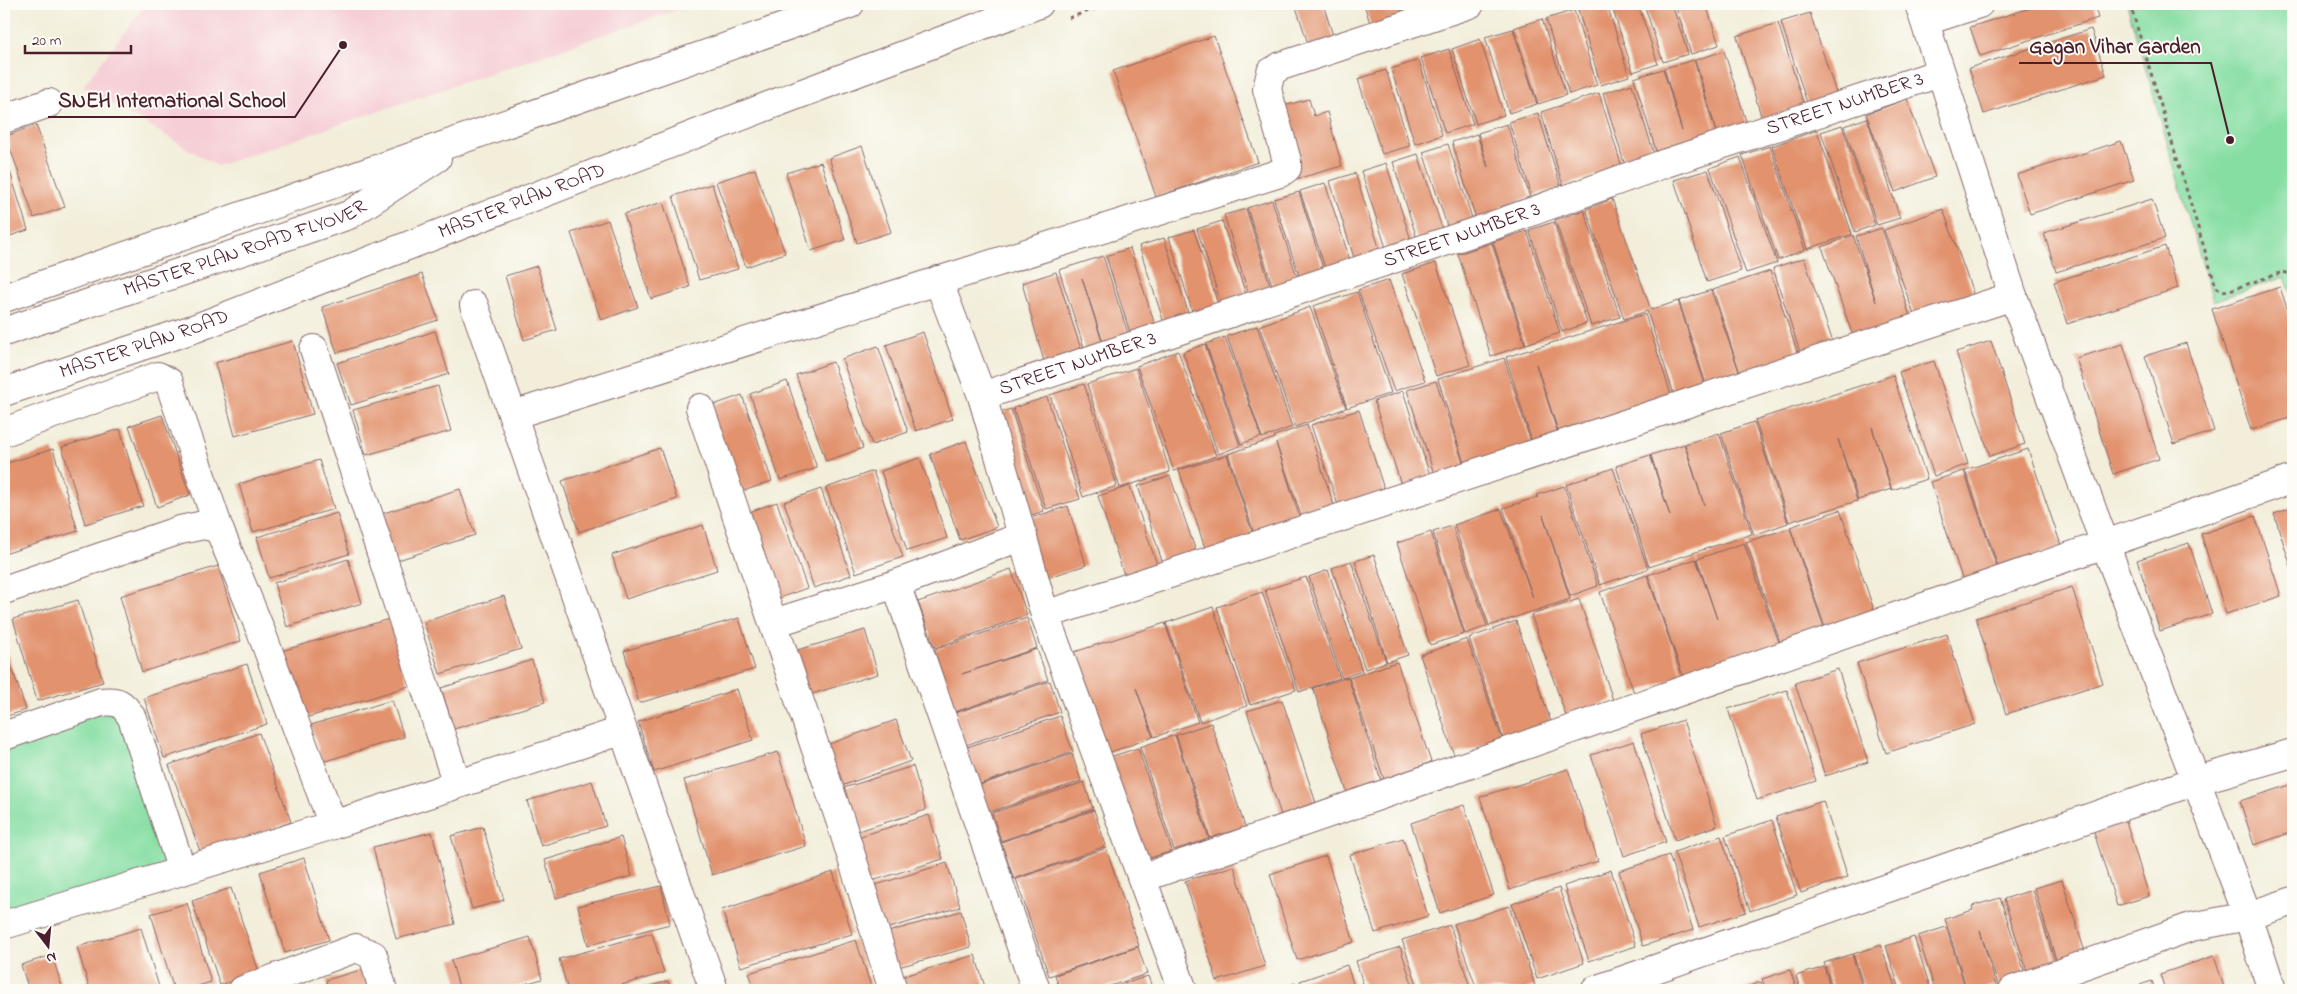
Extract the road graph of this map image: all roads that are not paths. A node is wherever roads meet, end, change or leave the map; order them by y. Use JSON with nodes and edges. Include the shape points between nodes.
{"nodes":[{"id":1,"x":850,"y":4,"type":"edge"},
{"id":2,"x":1039,"y":4,"type":"edge"},
{"id":3,"x":1470,"y":4,"type":"edge"},
{"id":4,"x":1979,"y":4,"type":"edge"},
{"id":5,"x":1923,"y":13,"type":"edge"},
{"id":6,"x":1940,"y":73,"type":"junction"},
{"id":7,"x":49,"y":104,"type":"dead end"},
{"id":8,"x":4,"y":119,"type":"edge"},
{"id":9,"x":472,"y":135,"type":"junction"},
{"id":10,"x":938,"y":280,"type":"junction"},
{"id":11,"x":2013,"y":296,"type":"junction"},
{"id":12,"x":4,"y":298,"type":"edge"},
{"id":13,"x":474,"y":305,"type":"dead end"},
{"id":14,"x":4,"y":332,"type":"edge"},
{"id":15,"x":314,"y":349,"type":"dead end"},
{"id":16,"x":4,"y":392,"type":"edge"},
{"id":17,"x":982,"y":396,"type":"junction"},
{"id":18,"x":700,"y":408,"type":"dead end"},
{"id":19,"x":513,"y":415,"type":"junction"},
{"id":20,"x":4,"y":432,"type":"edge"},
{"id":21,"x":2293,"y":478,"type":"edge"},
{"id":22,"x":218,"y":529,"type":"junction"},
{"id":23,"x":1023,"y":536,"type":"junction"},
{"id":24,"x":2105,"y":544,"type":"junction"},
{"id":25,"x":896,"y":584,"type":"junction"},
{"id":26,"x":4,"y":590,"type":"edge"},
{"id":27,"x":1045,"y":615,"type":"junction"},
{"id":28,"x":774,"y":623,"type":"junction"},
{"id":29,"x":621,"y":731,"type":"junction"},
{"id":30,"x":4,"y":736,"type":"edge"},
{"id":31,"x":2293,"y":753,"type":"edge"},
{"id":32,"x":2194,"y":781,"type":"junction"},
{"id":33,"x":458,"y":784,"type":"junction"},
{"id":34,"x":333,"y":825,"type":"junction"},
{"id":35,"x":182,"y":871,"type":"junction"},
{"id":36,"x":1142,"y":878,"type":"junction"},
{"id":37,"x":2293,"y":902,"type":"edge"},
{"id":38,"x":2248,"y":916,"type":"junction"},
{"id":39,"x":4,"y":925,"type":"edge"},
{"id":40,"x":1646,"y":982,"type":"edge"},
{"id":41,"x":243,"y":990,"type":"edge"},
{"id":42,"x":383,"y":990,"type":"edge"},
{"id":43,"x":714,"y":990,"type":"edge"},
{"id":44,"x":893,"y":990,"type":"edge"},
{"id":45,"x":1036,"y":990,"type":"edge"},
{"id":46,"x":1184,"y":990,"type":"edge"},
{"id":47,"x":1595,"y":990,"type":"edge"},
{"id":48,"x":2013,"y":990,"type":"edge"},
{"id":49,"x":2272,"y":990,"type":"edge"}],
"edges":[{"from":1,"to":9,"type":"street"},
{"from":2,"to":16,"type":"street","name":"MASTER PLAN ROAD","via":[[196,328]]},
{"from":3,"to":10,"type":"street","via":[[1271,72],[1267,89],[1288,161],[1287,168],[1280,173]]},
{"from":4,"to":5,"type":"street"},
{"from":5,"to":6,"type":"street"},
{"from":6,"to":11,"type":"street"},
{"from":6,"to":17,"type":"street","name":"STREET NUMBER 3"},
{"from":7,"to":8,"type":"street"},
{"from":9,"to":12,"type":"street"},
{"from":9,"to":14,"type":"street","name":"MASTER PLAN ROAD FLYOVER","via":[[349,215]]},
{"from":10,"to":17,"type":"street"},
{"from":10,"to":19,"type":"street"},
{"from":11,"to":24,"type":"street"},
{"from":11,"to":27,"type":"street"},
{"from":13,"to":19,"type":"street"},
{"from":15,"to":33,"type":"street"},
{"from":17,"to":23,"type":"street"},
{"from":18,"to":28,"type":"street"},
{"from":19,"to":29,"type":"street"},
{"from":20,"to":22,"type":"street","via":[[158,376],[169,382]]},
{"from":21,"to":24,"type":"street"},
{"from":22,"to":26,"type":"street","via":[[204,525],[180,530]]},
{"from":22,"to":34,"type":"street","via":[[260,629]]},
{"from":23,"to":25,"type":"street"},
{"from":23,"to":27,"type":"street"},
{"from":24,"to":32,"type":"street"},
{"from":24,"to":36,"type":"street"},
{"from":25,"to":28,"type":"street"},
{"from":25,"to":45,"type":"street"},
{"from":27,"to":36,"type":"street"},
{"from":28,"to":44,"type":"street"},
{"from":29,"to":33,"type":"street"},
{"from":29,"to":43,"type":"street"},
{"from":30,"to":35,"type":"street","via":[[101,702],[116,700],[125,706],[132,718]]},
{"from":31,"to":32,"type":"street"},
{"from":32,"to":38,"type":"street"},
{"from":32,"to":40,"type":"street"},
{"from":33,"to":34,"type":"street"},
{"from":34,"to":35,"type":"street"},
{"from":35,"to":39,"type":"street"},
{"from":36,"to":46,"type":"street"},
{"from":37,"to":38,"type":"street"},
{"from":38,"to":48,"type":"street","via":[[2191,927]]},
{"from":38,"to":49,"type":"street"},
{"from":40,"to":47,"type":"street"},
{"from":41,"to":42,"type":"street","via":[[356,948],[373,955]]}]}
